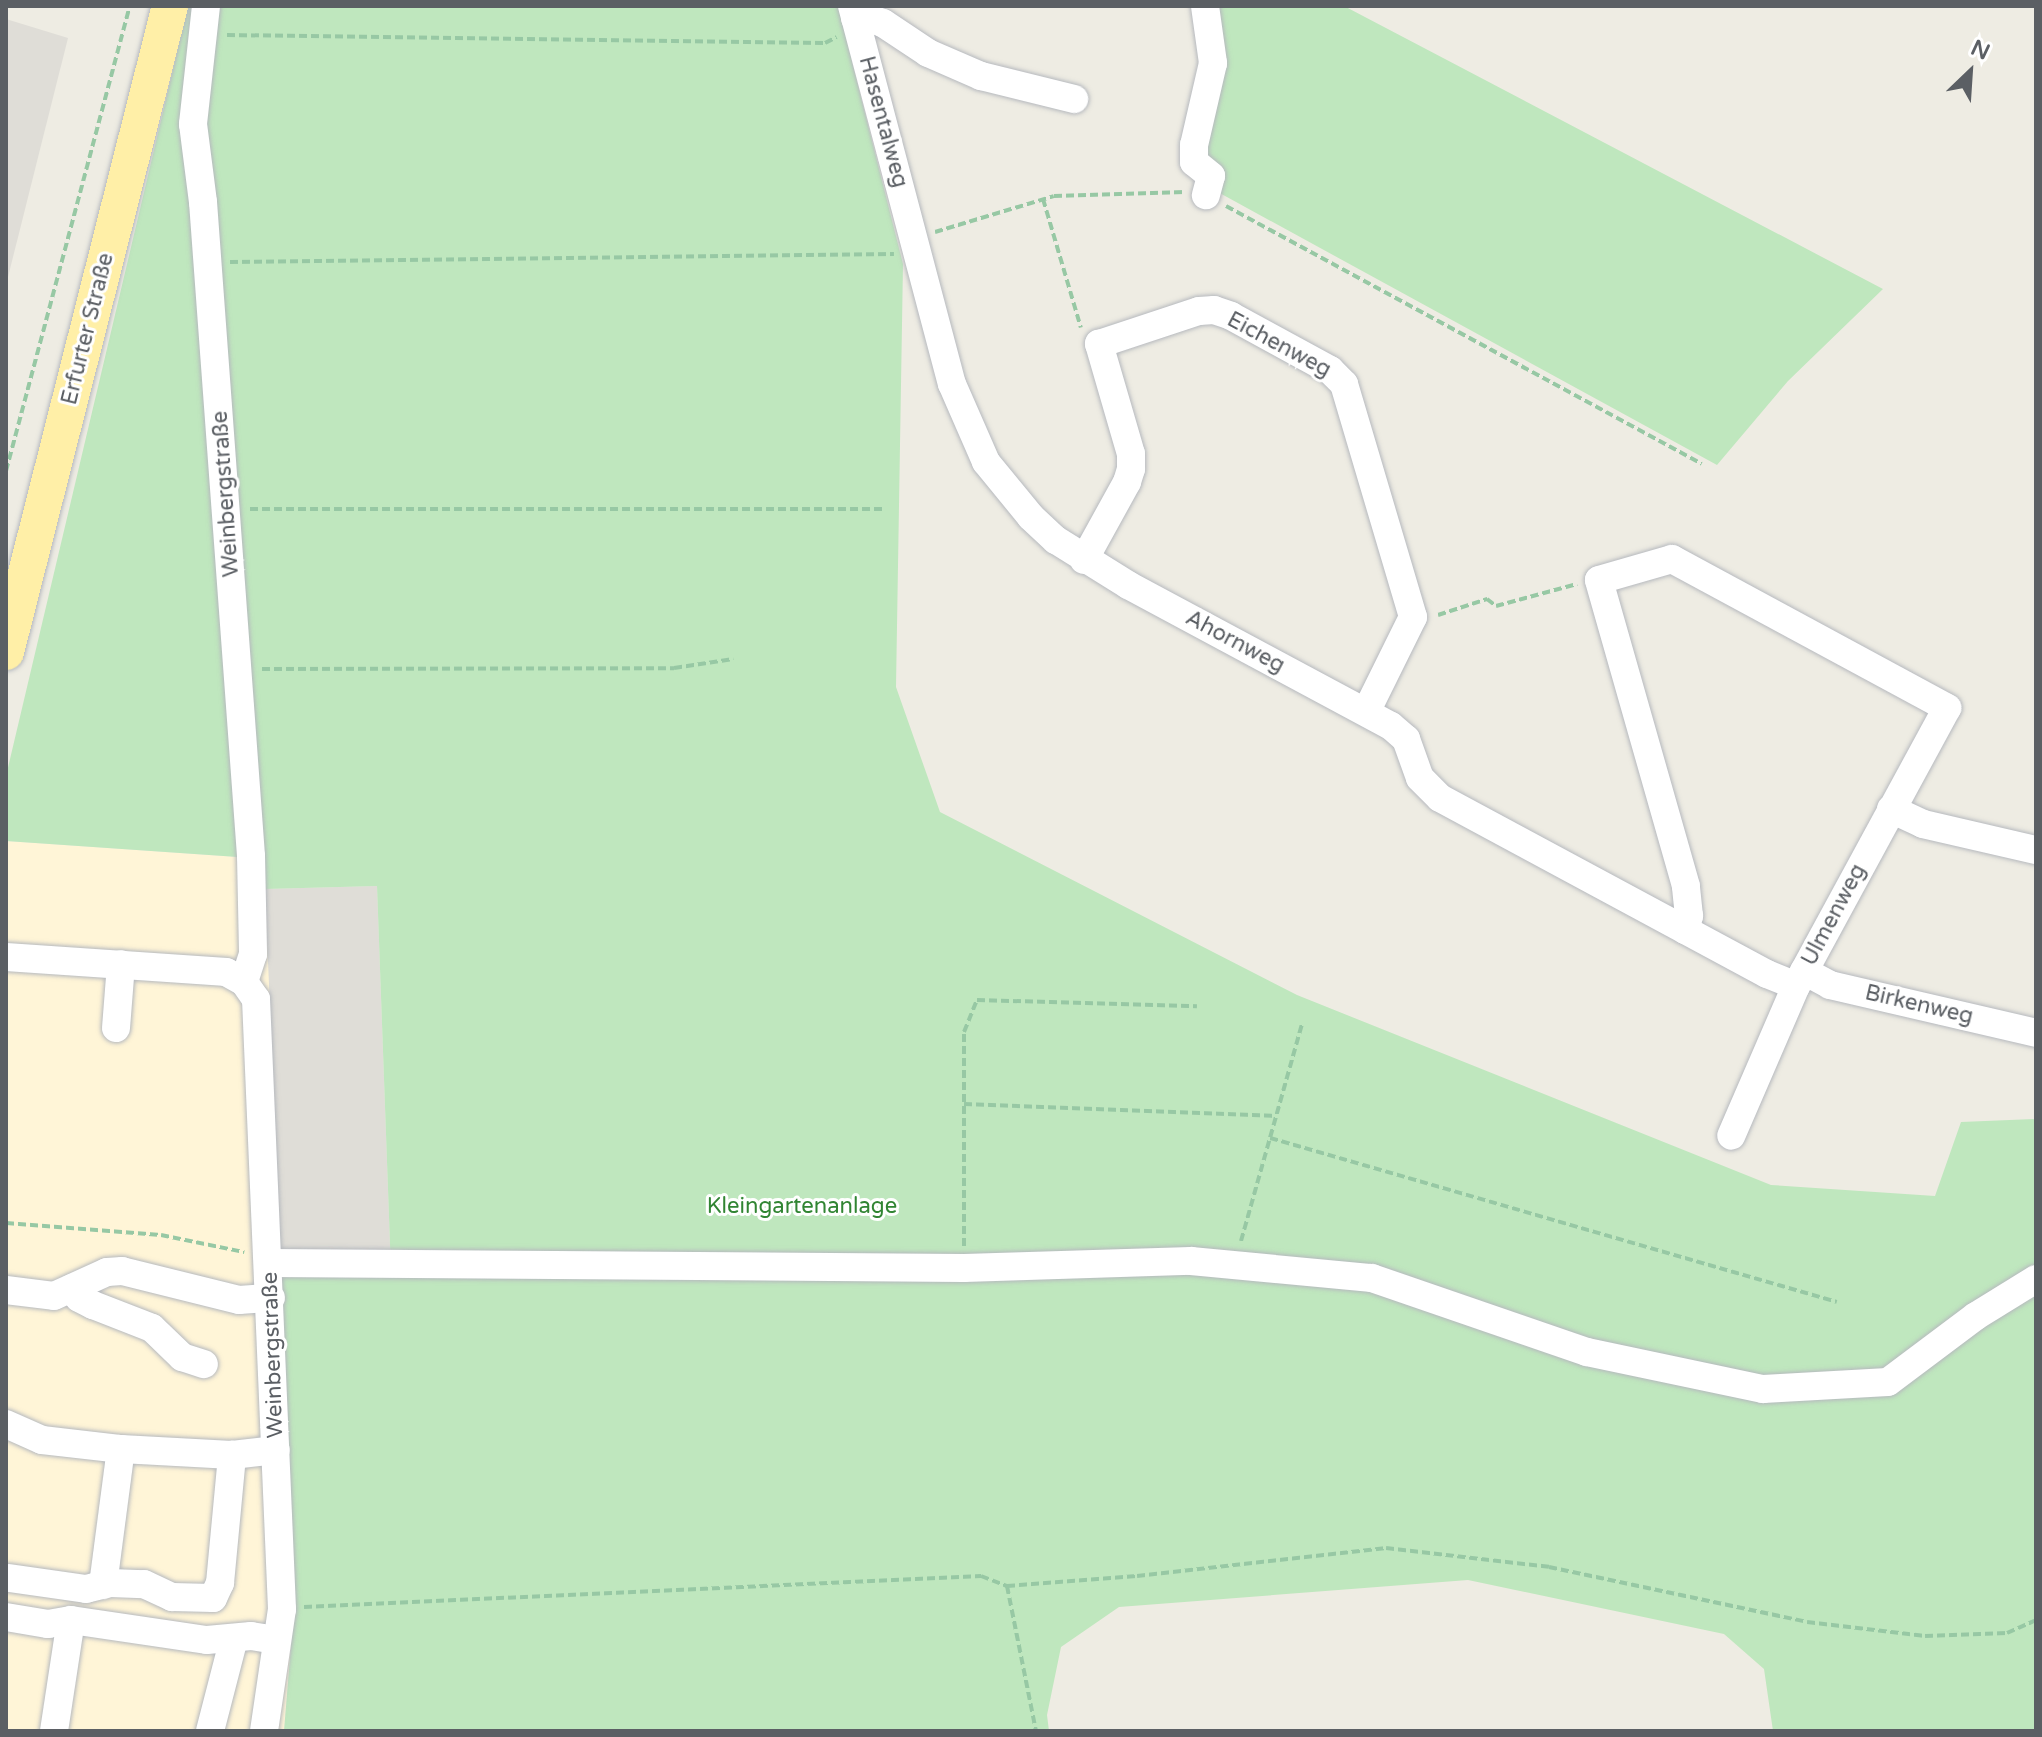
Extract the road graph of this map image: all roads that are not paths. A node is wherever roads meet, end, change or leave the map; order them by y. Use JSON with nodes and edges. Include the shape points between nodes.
{"nodes":[{"id":1,"x":170,"y":6,"type":"edge"},
{"id":2,"x":206,"y":6,"type":"edge"},
{"id":3,"x":1205,"y":6,"type":"edge"},
{"id":4,"x":855,"y":18,"type":"edge"},
{"id":5,"x":1074,"y":99,"type":"dead end"},
{"id":6,"x":1206,"y":195,"type":"road end"},
{"id":7,"x":916,"y":245,"type":"joint"},
{"id":8,"x":1084,"y":560,"type":"junction"},
{"id":9,"x":6,"y":652,"type":"edge"},
{"id":10,"x":1366,"y":712,"type":"junction"},
{"id":11,"x":1891,"y":809,"type":"junction"},
{"id":12,"x":2036,"y":850,"type":"edge"},
{"id":13,"x":1685,"y":930,"type":"junction"},
{"id":14,"x":6,"y":957,"type":"edge"},
{"id":15,"x":121,"y":964,"type":"junction"},
{"id":16,"x":1800,"y":978,"type":"junction"},
{"id":17,"x":244,"y":982,"type":"junction"},
{"id":18,"x":116,"y":1028,"type":"dead end"},
{"id":19,"x":2036,"y":1033,"type":"edge"},
{"id":20,"x":1731,"y":1136,"type":"dead end"},
{"id":21,"x":270,"y":1260,"type":"junction"},
{"id":22,"x":2036,"y":1279,"type":"edge"},
{"id":23,"x":72,"y":1288,"type":"junction"},
{"id":24,"x":6,"y":1290,"type":"edge"},
{"id":25,"x":271,"y":1298,"type":"junction"},
{"id":26,"x":204,"y":1364,"type":"dead end"},
{"id":27,"x":6,"y":1424,"type":"edge"},
{"id":28,"x":121,"y":1449,"type":"junction"},
{"id":29,"x":276,"y":1450,"type":"junction"},
{"id":30,"x":232,"y":1455,"type":"junction"},
{"id":31,"x":9,"y":1578,"type":"dead end"},
{"id":32,"x":103,"y":1585,"type":"junction"},
{"id":33,"x":6,"y":1617,"type":"edge"},
{"id":34,"x":71,"y":1620,"type":"junction"},
{"id":35,"x":234,"y":1638,"type":"junction"},
{"id":36,"x":277,"y":1640,"type":"junction"},
{"id":37,"x":54,"y":1731,"type":"edge"},
{"id":38,"x":210,"y":1731,"type":"edge"},
{"id":39,"x":264,"y":1731,"type":"edge"}],
"edges":[{"from":1,"to":9,"type":"main road","name":"Erfurter Straße"},
{"from":2,"to":17,"type":"street","name":"Weinbergstraße","via":[[193,124],[228,509],[251,856],[253,954]]},
{"from":3,"to":6,"type":"street","via":[[1213,63],[1194,162],[1211,176]]},
{"from":4,"to":5,"type":"street","via":[[883,23],[928,53],[981,76]]},
{"from":4,"to":7,"type":"street","name":"Hasentalweg"},
{"from":7,"to":8,"type":"street","name":"Ahornweg","via":[[952,384],[974,440],[1031,517]]},
{"from":8,"to":10,"type":"street","name":"Ahornweg"},
{"from":8,"to":10,"type":"street","name":"Eichenweg","via":[[1131,469],[1099,344],[1214,310],[1339,376],[1412,624]]},
{"from":10,"to":13,"type":"street","name":"Ahornweg","via":[[1406,739],[1420,778],[1440,798]]},
{"from":11,"to":12,"type":"street","via":[[1923,824]]},
{"from":11,"to":13,"type":"street","name":"Ulmenweg","via":[[1947,708],[1672,559],[1599,580],[1686,886]]},
{"from":11,"to":16,"type":"street","name":"Ulmenweg"},
{"from":13,"to":16,"type":"street","name":"Ulmenweg"},
{"from":14,"to":15,"type":"street"},
{"from":15,"to":17,"type":"street","via":[[217,971]]},
{"from":15,"to":18,"type":"street"},
{"from":16,"to":19,"type":"street","name":"Birkenweg"},
{"from":16,"to":20,"type":"street"},
{"from":17,"to":21,"type":"street","name":"Weinbergstraße","via":[[258,1011]]},
{"from":21,"to":22,"type":"street","via":[[964,1268],[1191,1261],[1372,1278],[1587,1352],[1763,1389],[1888,1382]]},
{"from":21,"to":25,"type":"street","name":"Weinbergstraße"},
{"from":23,"to":24,"type":"street","via":[[44,1297]]},
{"from":23,"to":25,"type":"street","via":[[122,1271],[239,1300]]},
{"from":23,"to":26,"type":"street","via":[[79,1298],[152,1328],[182,1357]]},
{"from":25,"to":29,"type":"street","name":"Weinbergstraße"},
{"from":27,"to":28,"type":"street","via":[[42,1440]]},
{"from":28,"to":30,"type":"street"},
{"from":28,"to":32,"type":"street"},
{"from":29,"to":30,"type":"street"},
{"from":29,"to":36,"type":"street","name":"Weinbergstraße","via":[[282,1609]]},
{"from":30,"to":32,"type":"street","via":[[220,1583],[213,1598],[172,1597],[144,1584]]},
{"from":31,"to":32,"type":"street","via":[[86,1589]]},
{"from":33,"to":34,"type":"street","via":[[48,1624]]},
{"from":34,"to":35,"type":"street","via":[[207,1640]]},
{"from":34,"to":37,"type":"street"},
{"from":35,"to":36,"type":"street"},
{"from":35,"to":38,"type":"street"},
{"from":36,"to":39,"type":"street","name":"Weinbergstraße"}]}
